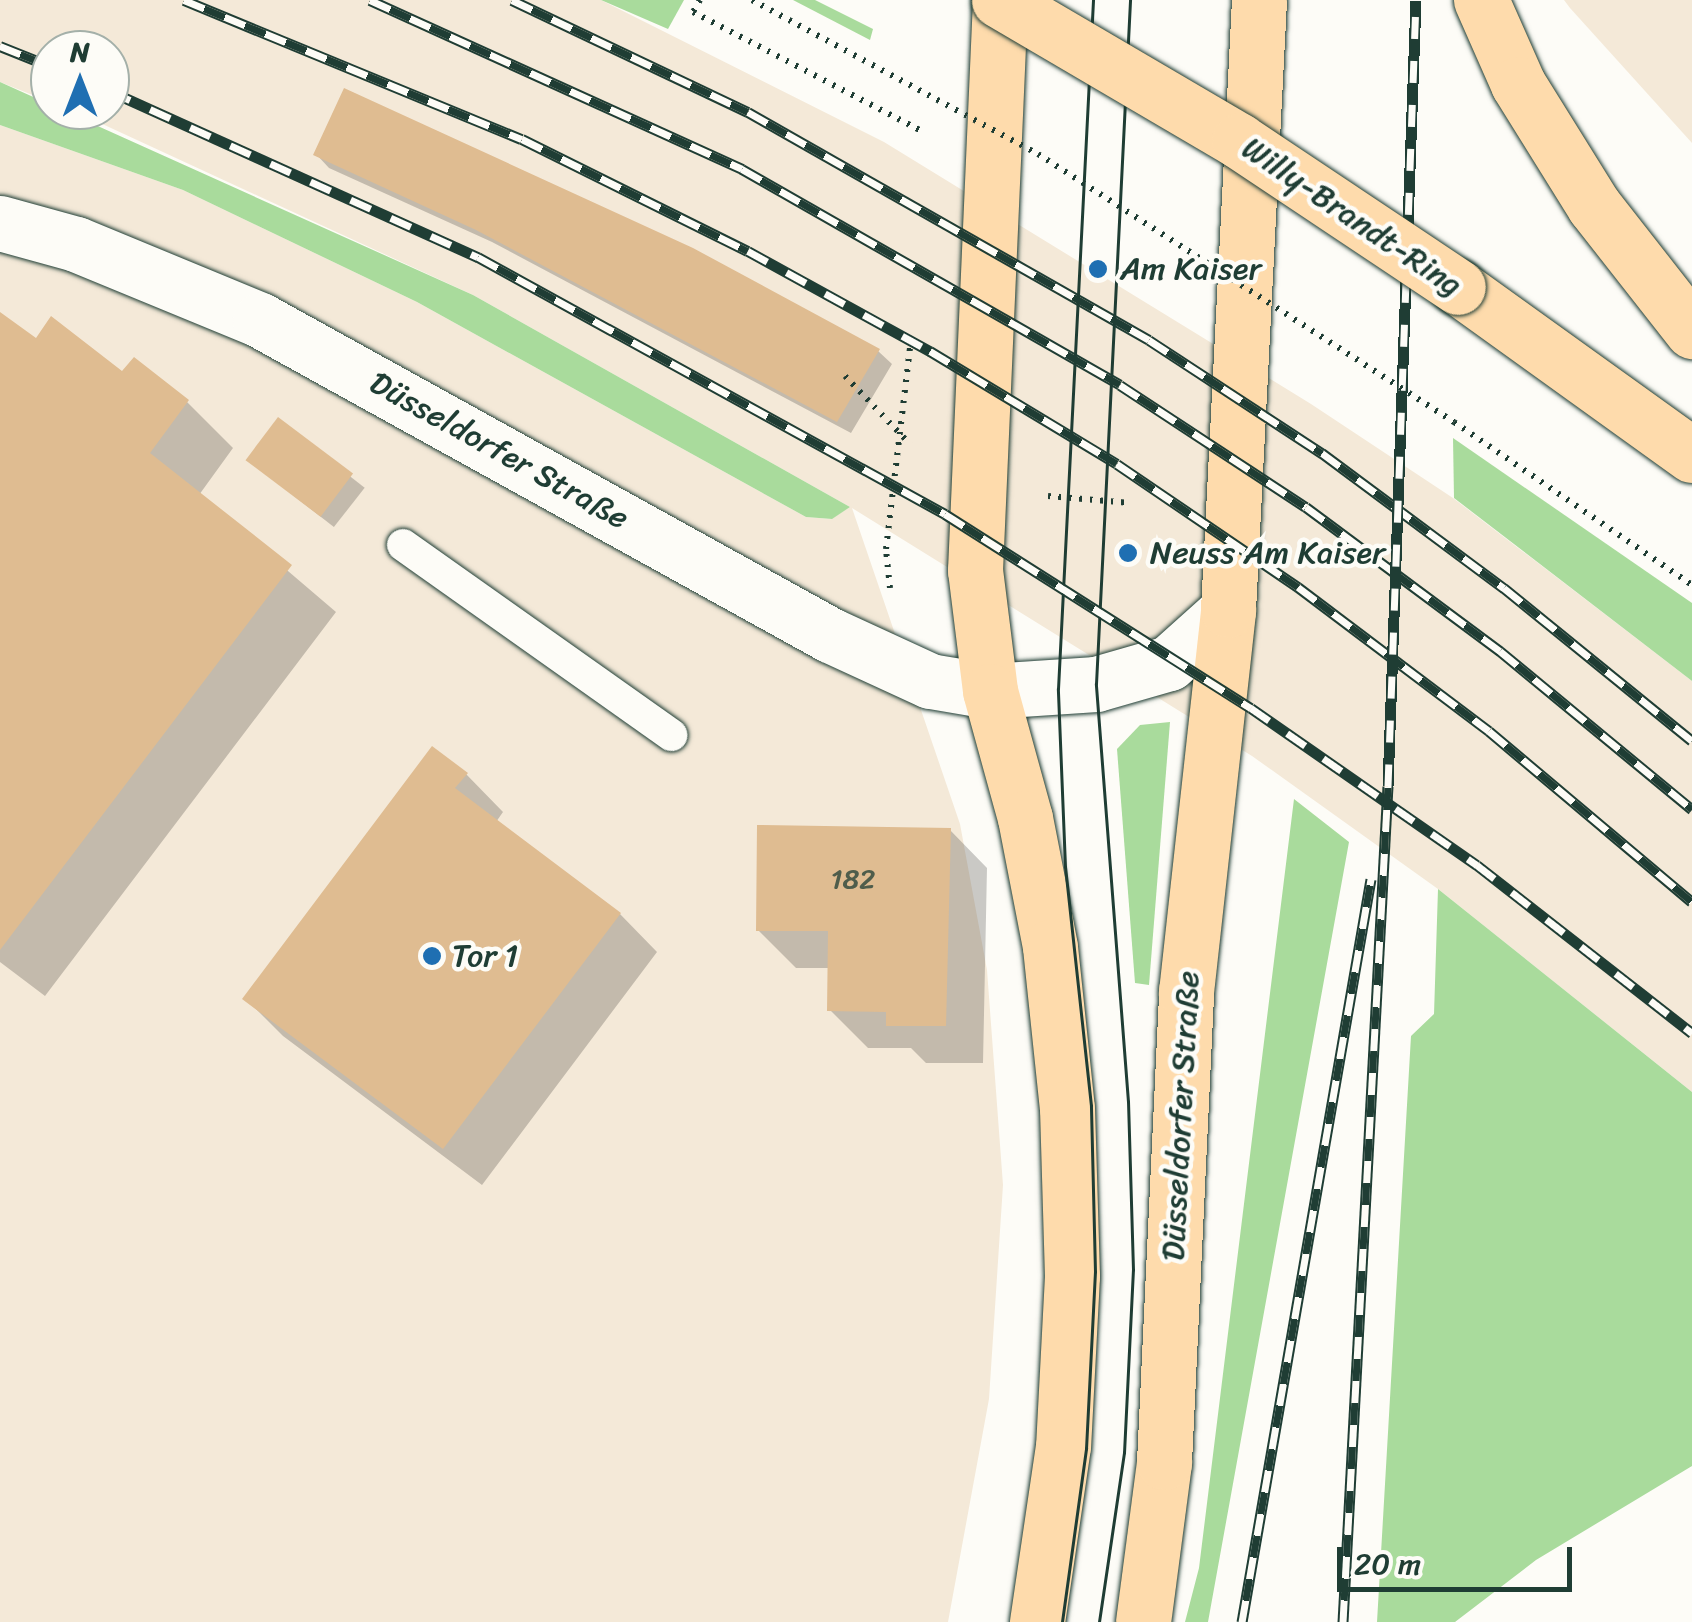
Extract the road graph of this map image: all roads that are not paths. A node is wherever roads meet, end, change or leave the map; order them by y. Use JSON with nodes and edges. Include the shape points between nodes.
{"nodes":[{"id":1,"x":999,"y":0,"type":"edge"},
{"id":2,"x":1259,"y":0,"type":"edge"},
{"id":3,"x":1481,"y":0,"type":"edge"},
{"id":4,"x":0,"y":223,"type":"edge"},
{"id":5,"x":1692,"y":331,"type":"edge"},
{"id":6,"x":1692,"y":455,"type":"edge"},
{"id":7,"x":402,"y":545,"type":"dead end"},
{"id":8,"x":1228,"y":610,"type":"junction"},
{"id":9,"x":990,"y":692,"type":"junction"},
{"id":10,"x":671,"y":735,"type":"dead end"},
{"id":11,"x":1037,"y":1622,"type":"edge"},
{"id":12,"x":1143,"y":1622,"type":"edge"}],
"edges":[{"from":1,"to":6,"type":"main road","name":"Willy-Brandt-Ring","bridge":true,"via":[[1239,141]]},
{"from":1,"to":9,"type":"main road","via":[[975,570]]},
{"from":2,"to":8,"type":"main road","name":"Düsseldorfer Straße"},
{"from":3,"to":5,"type":"main road","via":[[1518,84],[1594,206]]},
{"from":4,"to":9,"type":"street","name":"Düsseldorfer Straße","via":[[76,244],[260,320],[898,668]]},
{"from":7,"to":10,"type":"lane"},
{"from":8,"to":9,"type":"street","name":"Düsseldorfer Straße","via":[[1169,663],[1096,684]]},
{"from":8,"to":12,"type":"main road","name":"Düsseldorfer Straße","via":[[1186,992],[1164,1462]]},
{"from":9,"to":11,"type":"main road","via":[[1026,818],[1050,946],[1067,1108],[1072,1276],[1063,1446]]}]}
